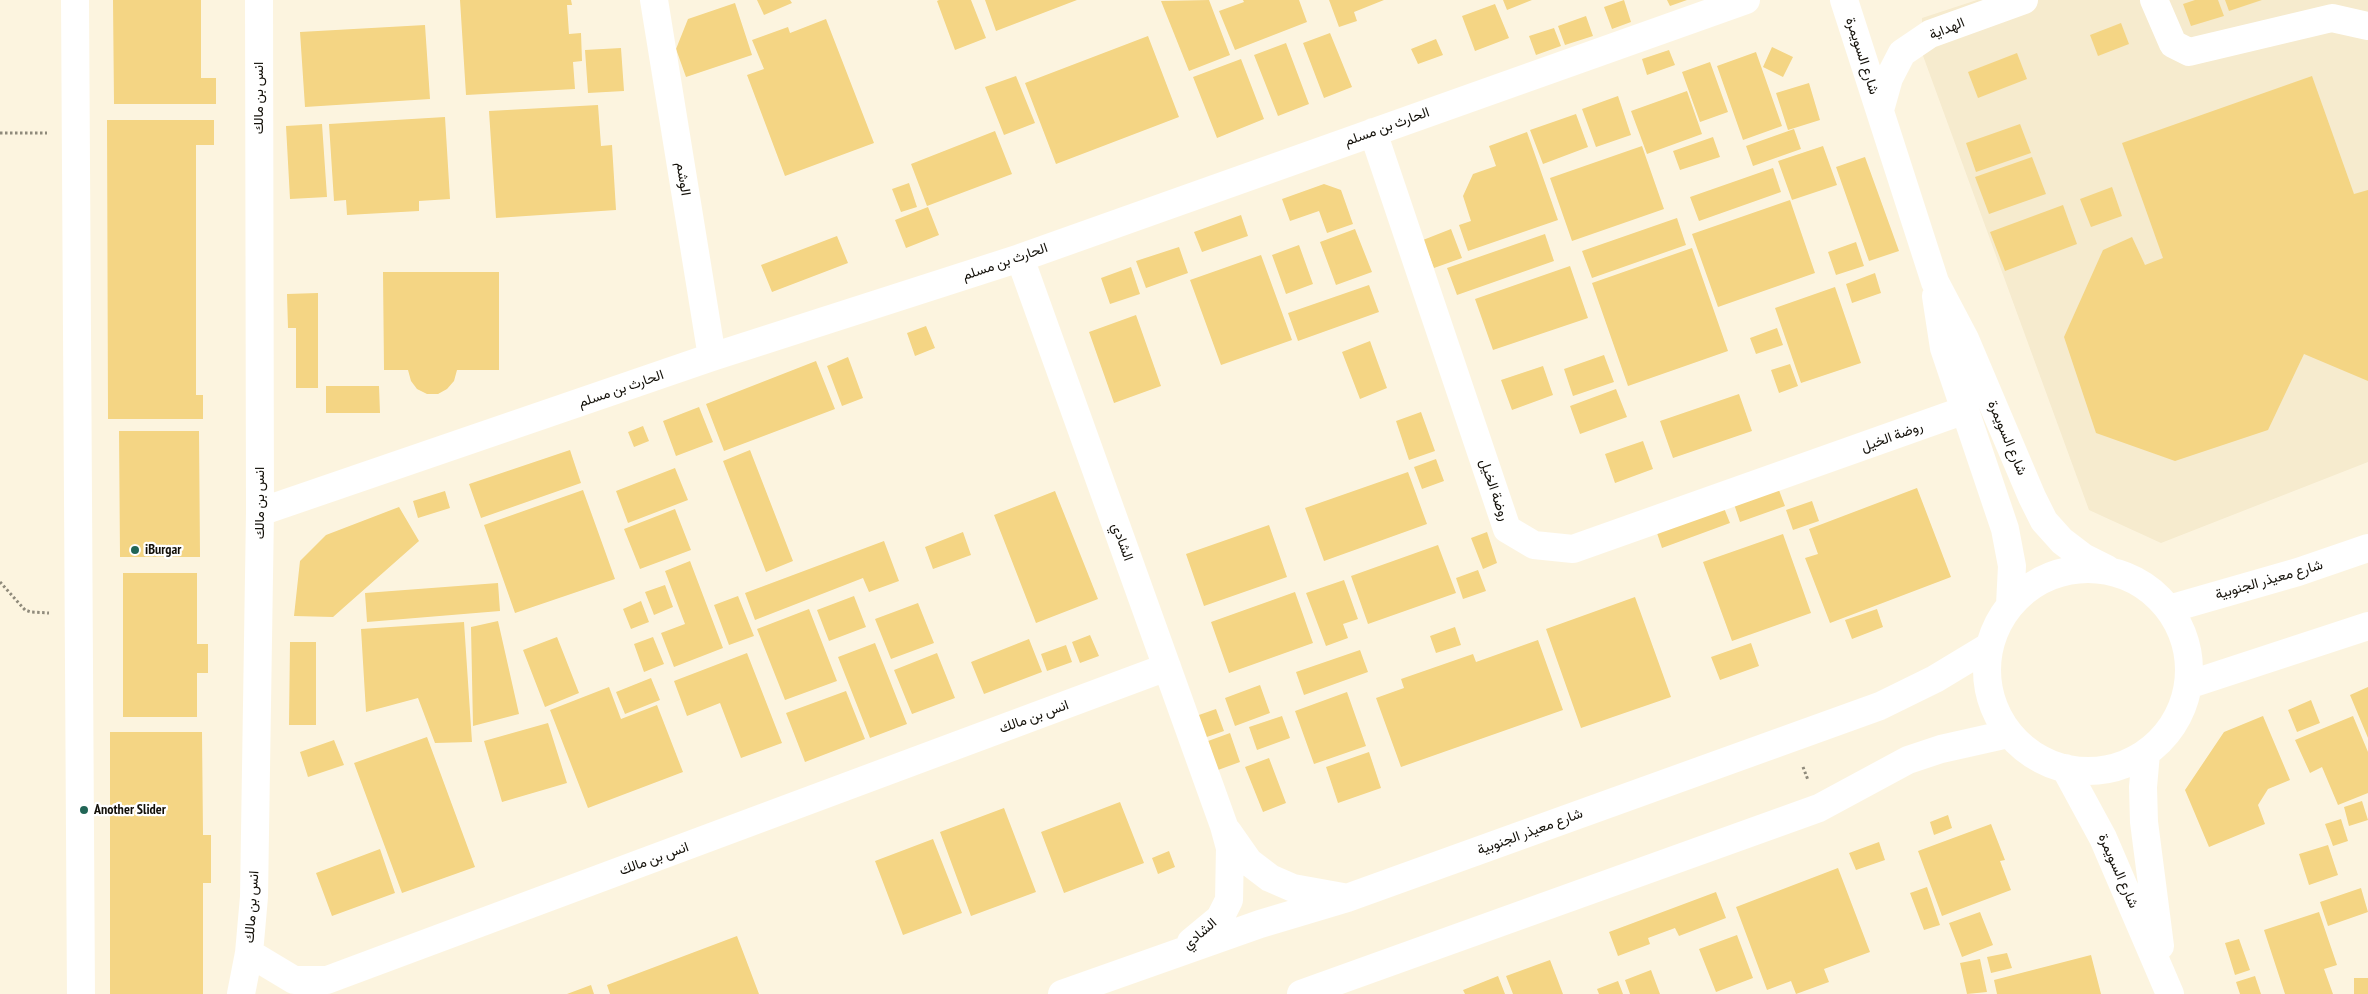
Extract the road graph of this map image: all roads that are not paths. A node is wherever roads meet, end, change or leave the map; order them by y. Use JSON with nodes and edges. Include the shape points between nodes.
{"nodes":[{"id":1,"x":76,"y":0,"type":"edge"},
{"id":2,"x":259,"y":0,"type":"edge"},
{"id":3,"x":654,"y":0,"type":"edge"},
{"id":4,"x":1746,"y":0,"type":"edge"},
{"id":5,"x":1844,"y":0,"type":"edge"},
{"id":6,"x":2024,"y":0,"type":"edge"},
{"id":7,"x":2154,"y":0,"type":"edge"},
{"id":8,"x":2355,"y":0,"type":"edge"},
{"id":9,"x":2332,"y":18,"type":"junction"},
{"id":10,"x":2368,"y":26,"type":"edge"},
{"id":11,"x":1880,"y":110,"type":"junction"},
{"id":12,"x":1373,"y":132,"type":"junction"},
{"id":13,"x":1020,"y":258,"type":"junction"},
{"id":14,"x":1935,"y":282,"type":"junction"},
{"id":15,"x":712,"y":358,"type":"junction"},
{"id":16,"x":1965,"y":410,"type":"junction"},
{"id":17,"x":260,"y":512,"type":"junction"},
{"id":18,"x":2368,"y":548,"type":"edge"},
{"id":19,"x":2107,"y":569,"type":"junction"},
{"id":20,"x":2010,"y":605,"type":"junction"},
{"id":21,"x":2169,"y":609,"type":"junction"},
{"id":22,"x":2368,"y":626,"type":"edge"},
{"id":23,"x":1988,"y":647,"type":"junction"},
{"id":24,"x":1167,"y":668,"type":"junction"},
{"id":25,"x":2188,"y":685,"type":"junction"},
{"id":26,"x":2008,"y":734,"type":"junction"},
{"id":27,"x":2146,"y":753,"type":"junction"},
{"id":28,"x":2065,"y":768,"type":"junction"},
{"id":29,"x":1224,"y":826,"type":"junction"},
{"id":30,"x":1347,"y":898,"type":"junction"},
{"id":31,"x":249,"y":953,"type":"junction"},
{"id":32,"x":1177,"y":954,"type":"junction"},
{"id":33,"x":2167,"y":986,"type":"edge"},
{"id":34,"x":1313,"y":992,"type":"edge"},
{"id":35,"x":81,"y":994,"type":"edge"},
{"id":36,"x":242,"y":994,"type":"edge"},
{"id":37,"x":1062,"y":994,"type":"edge"}],
"edges":[{"from":1,"to":35,"type":"street"},
{"from":2,"to":17,"type":"street","name":"انس بن مالك"},
{"from":3,"to":15,"type":"street","name":"الوشم"},
{"from":4,"to":12,"type":"street","name":"الحارث بن مسلم"},
{"from":5,"to":11,"type":"street","name":"شارع السويمرة"},
{"from":6,"to":11,"type":"street","name":"الهداية","via":[[1930,34],[1902,54],[1889,78]]},
{"from":7,"to":9,"type":"street","via":[[2173,44],[2189,52]]},
{"from":8,"to":9,"type":"street"},
{"from":9,"to":10,"type":"street"},
{"from":11,"to":14,"type":"street","name":"شارع السويمرة"},
{"from":12,"to":13,"type":"street","name":"الحارث بن مسلم"},
{"from":12,"to":16,"type":"street","name":"روضة الخيل","via":[[1507,529],[1534,545],[1574,549]]},
{"from":13,"to":15,"type":"street","name":"الحارث بن مسلم"},
{"from":13,"to":24,"type":"street","name":"الشادي"},
{"from":14,"to":16,"type":"street","name":"شارع السويمرة","via":[[1944,348]]},
{"from":14,"to":19,"type":"street","name":"شارع السويمرة","via":[[1965,339],[2044,520],[2083,557]]},
{"from":15,"to":17,"type":"street","name":"الحارث بن مسلم"},
{"from":16,"to":20,"type":"street","name":"شارع السويمرة","via":[[2005,529],[2012,566]]},
{"from":17,"to":31,"type":"street","name":"انس بن مالك","via":[[254,898]]},
{"from":18,"to":21,"type":"street","name":"شارع معيذر الجنوبية"},
{"from":19,"to":20,"type":"street","via":[[2062,572],[2040,580]]},
{"from":19,"to":21,"type":"street","name":"شارع السويمرة","via":[[2143,584]]},
{"from":20,"to":23,"type":"street","via":[[2000,618]]},
{"from":21,"to":25,"type":"street","name":"شارع السويمرة","via":[[2178,622],[2186,645],[2190,669]]},
{"from":22,"to":25,"type":"street"},
{"from":23,"to":26,"type":"street","via":[[1988,693]]},
{"from":23,"to":30,"type":"street","name":"شارع معيذر الجنوبية","via":[[1880,706]]},
{"from":24,"to":29,"type":"street","name":"الشادي"},
{"from":24,"to":31,"type":"street","name":"انس بن مالك","via":[[327,980],[294,980]]},
{"from":25,"to":27,"type":"street","name":"شارع السويمرة","via":[[2173,725]]},
{"from":26,"to":28,"type":"street","name":"شارع السويمرة","via":[[2035,756]]},
{"from":26,"to":34,"type":"street","via":[[1908,760],[1818,808]]},
{"from":27,"to":28,"type":"street","name":"شارع السويمرة","via":[[2124,765],[2101,771]]},
{"from":27,"to":33,"type":"street","name":"شارع السويمرة","via":[[2144,822]]},
{"from":28,"to":33,"type":"street","name":"شارع السويمرة","via":[[2103,838]]},
{"from":29,"to":30,"type":"street","name":"الشادي","via":[[1249,862],[1270,878],[1293,888]]},
{"from":29,"to":32,"type":"street","name":"الشادي","via":[[1230,848],[1229,900],[1220,918]]},
{"from":30,"to":32,"type":"street","name":"شارع معيذر الجنوبية","via":[[1260,924]]},
{"from":31,"to":36,"type":"street"},
{"from":32,"to":37,"type":"street","name":"شارع معيذر الجنوبية"}]}
